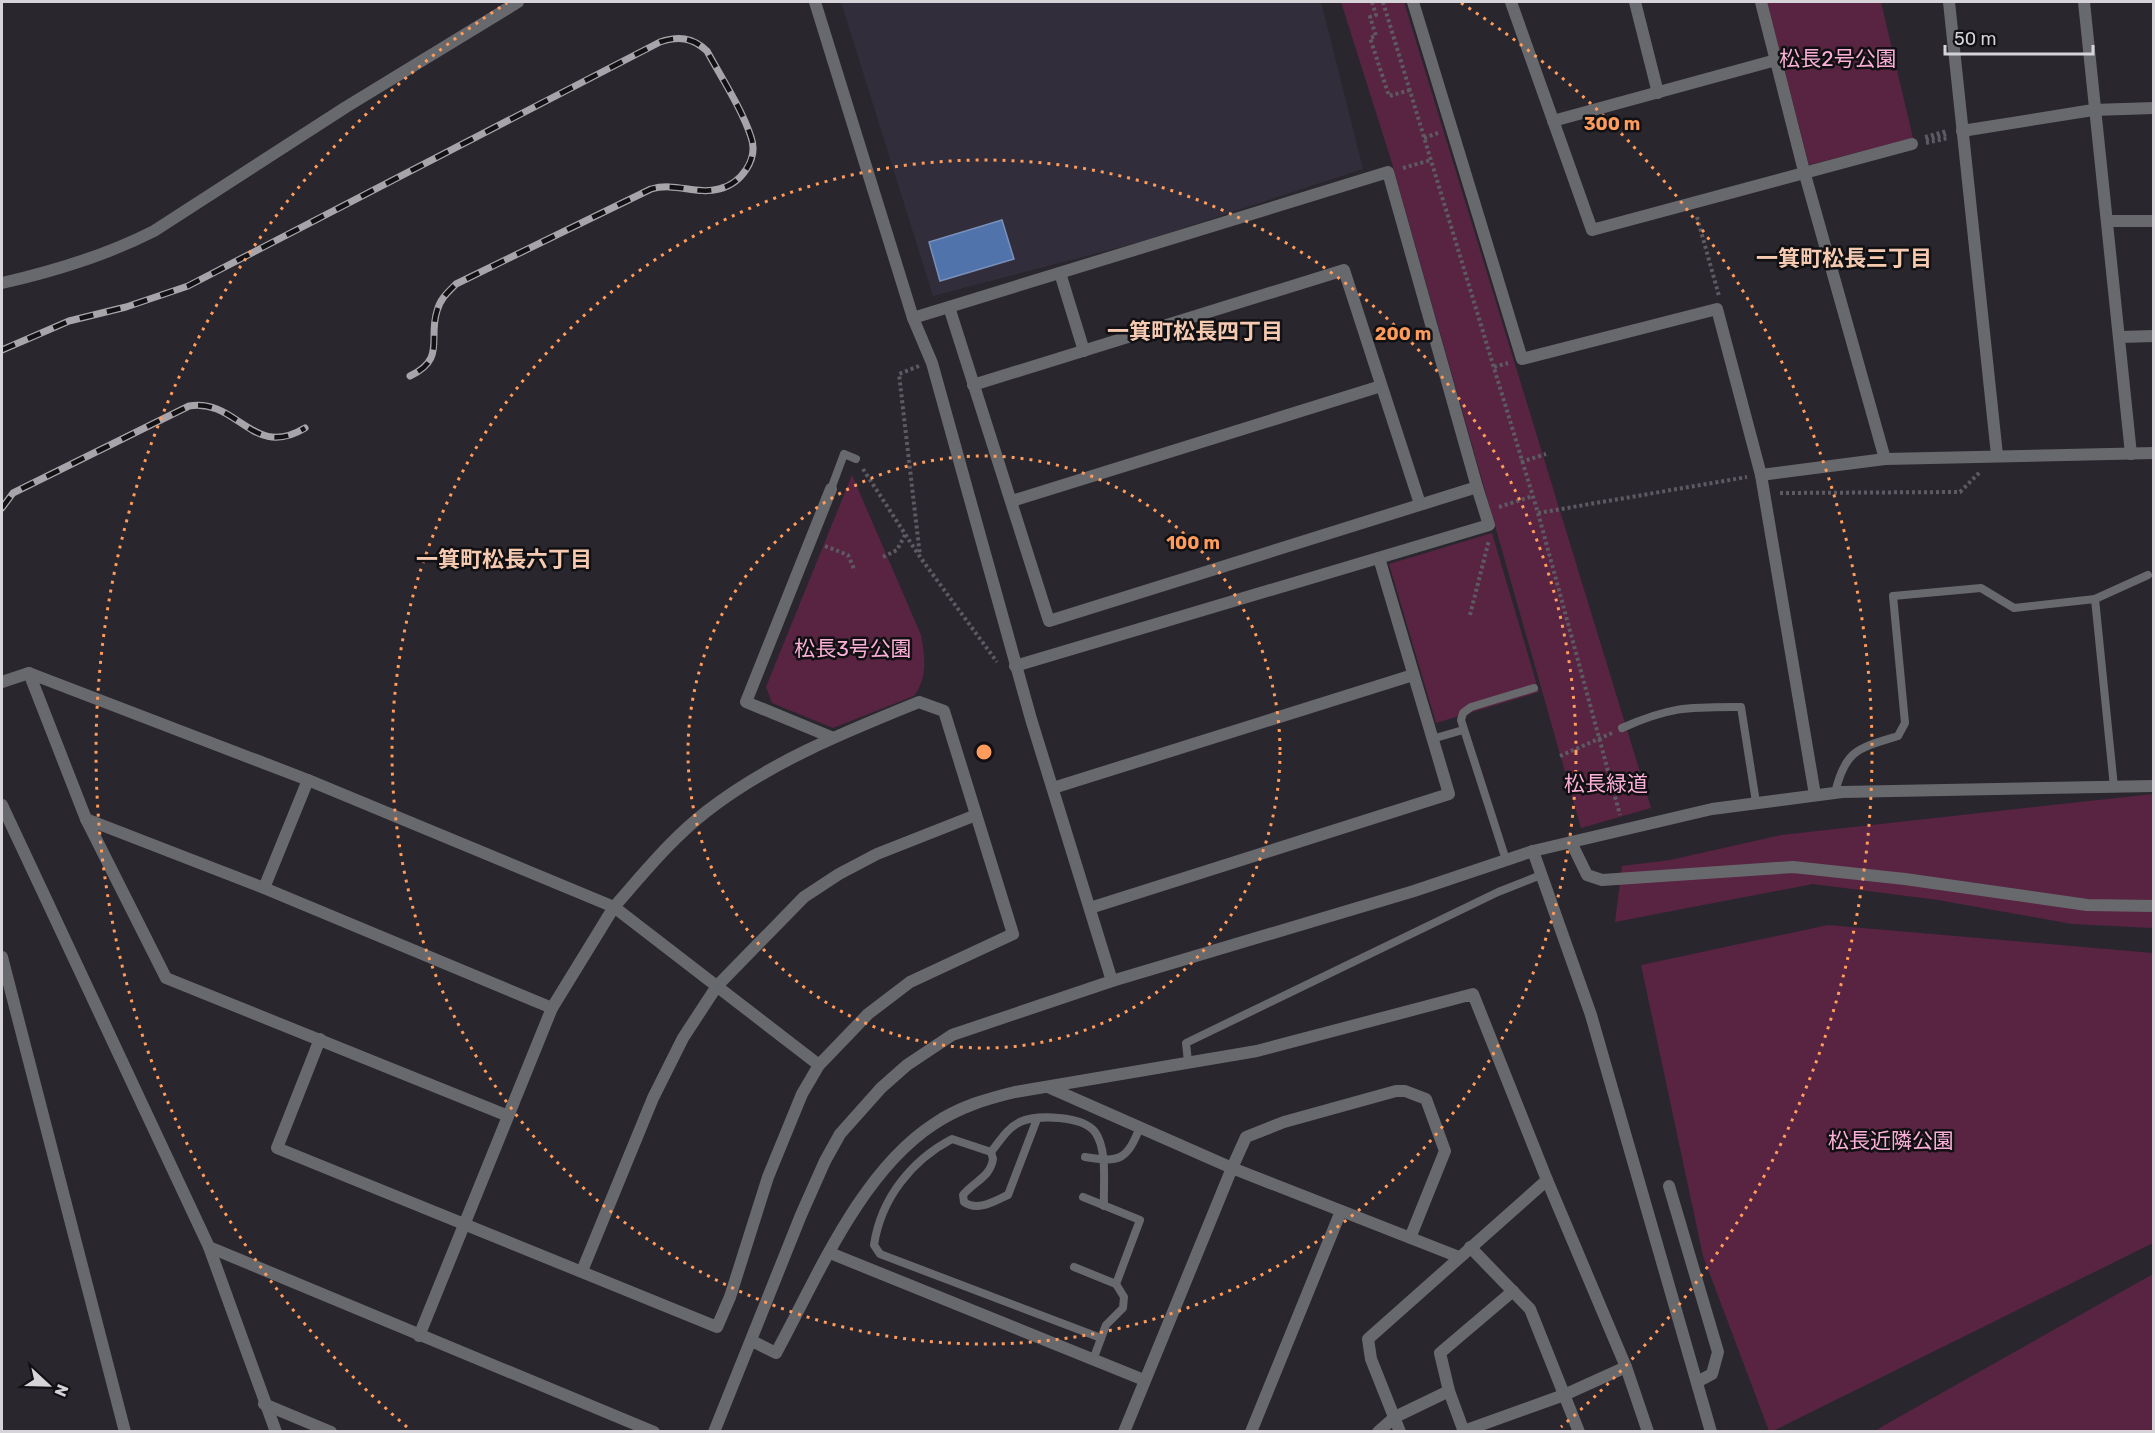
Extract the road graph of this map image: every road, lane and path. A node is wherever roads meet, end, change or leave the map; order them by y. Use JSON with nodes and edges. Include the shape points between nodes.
{"nodes":[{"id":1,"x":518,"y":2,"type":"edge"},
{"id":2,"x":815,"y":2,"type":"edge"},
{"id":3,"x":1372,"y":2,"type":"edge"},
{"id":4,"x":1383,"y":2,"type":"edge"},
{"id":5,"x":1413,"y":2,"type":"edge"},
{"id":6,"x":1511,"y":2,"type":"edge"},
{"id":7,"x":1635,"y":2,"type":"edge"},
{"id":8,"x":1761,"y":2,"type":"edge"},
{"id":9,"x":1949,"y":2,"type":"edge"},
{"id":10,"x":2084,"y":2,"type":"edge"},
{"id":11,"x":1776,"y":60,"type":"junction"},
{"id":12,"x":1410,"y":90,"type":"junction"},
{"id":13,"x":1658,"y":93,"type":"junction"},
{"id":14,"x":2154,"y":108,"type":"edge"},
{"id":15,"x":2093,"y":110,"type":"junction"},
{"id":16,"x":1553,"y":121,"type":"junction"},
{"id":17,"x":1956,"y":132,"type":"junction"},
{"id":18,"x":1438,"y":133,"type":"dead end"},
{"id":19,"x":1424,"y":138,"type":"junction"},
{"id":20,"x":1912,"y":144,"type":"joint"},
{"id":21,"x":1431,"y":160,"type":"junction"},
{"id":22,"x":1804,"y":171,"type":"junction"},
{"id":23,"x":1388,"y":172,"type":"junction"},
{"id":24,"x":1693,"y":202,"type":"junction"},
{"id":25,"x":2154,"y":220,"type":"edge"},
{"id":26,"x":2108,"y":221,"type":"junction"},
{"id":27,"x":1060,"y":273,"type":"junction"},
{"id":28,"x":2,"y":283,"type":"edge"},
{"id":29,"x":949,"y":307,"type":"junction"},
{"id":30,"x":1717,"y":309,"type":"junction"},
{"id":31,"x":914,"y":318,"type":"junction"},
{"id":32,"x":2154,"y":336,"type":"edge"},
{"id":33,"x":2120,"y":337,"type":"junction"},
{"id":34,"x":1084,"y":351,"type":"junction"},
{"id":35,"x":1507,"y":363,"type":"dead end"},
{"id":36,"x":919,"y":366,"type":"dead end"},
{"id":37,"x":1494,"y":367,"type":"junction"},
{"id":38,"x":973,"y":386,"type":"junction"},
{"id":39,"x":1380,"y":386,"type":"junction"},
{"id":40,"x":2154,"y":453,"type":"edge"},
{"id":41,"x":1546,"y":454,"type":"dead end"},
{"id":42,"x":2131,"y":454,"type":"junction"},
{"id":43,"x":1994,"y":455,"type":"junction"},
{"id":44,"x":856,"y":459,"type":"joint"},
{"id":45,"x":1885,"y":459,"type":"junction"},
{"id":46,"x":1521,"y":462,"type":"junction"},
{"id":47,"x":1761,"y":475,"type":"junction"},
{"id":48,"x":1477,"y":487,"type":"junction"},
{"id":49,"x":831,"y":489,"type":"joint"},
{"id":50,"x":1764,"y":493,"type":"junction"},
{"id":51,"x":1533,"y":496,"type":"junction"},
{"id":52,"x":1011,"y":501,"type":"junction"},
{"id":53,"x":1420,"y":504,"type":"junction"},
{"id":54,"x":1484,"y":512,"type":"junction"},
{"id":55,"x":1538,"y":513,"type":"junction"},
{"id":56,"x":1489,"y":525,"type":"junction"},
{"id":57,"x":906,"y":535,"type":"junction"},
{"id":58,"x":810,"y":540,"type":"junction"},
{"id":59,"x":883,"y":557,"type":"dead end"},
{"id":60,"x":920,"y":557,"type":"junction"},
{"id":61,"x":1379,"y":558,"type":"junction"},
{"id":62,"x":855,"y":571,"type":"dead end"},
{"id":63,"x":2148,"y":575,"type":"dead end"},
{"id":64,"x":2095,"y":599,"type":"junction"},
{"id":65,"x":1470,"y":615,"type":"dead end"},
{"id":66,"x":1010,"y":668,"type":"junction"},
{"id":67,"x":29,"y":673,"type":"junction"},
{"id":68,"x":1413,"y":675,"type":"junction"},
{"id":69,"x":2,"y":682,"type":"edge"},
{"id":70,"x":1534,"y":688,"type":"dead end"},
{"id":71,"x":1622,"y":728,"type":"dead end"},
{"id":72,"x":1463,"y":730,"type":"junction"},
{"id":73,"x":1612,"y":734,"type":"dead end"},
{"id":74,"x":831,"y":737,"type":"junction"},
{"id":75,"x":1432,"y":739,"type":"junction"},
{"id":76,"x":1599,"y":739,"type":"junction"},
{"id":77,"x":1560,"y":756,"type":"dead end"},
{"id":78,"x":308,"y":780,"type":"junction"},
{"id":79,"x":2154,"y":786,"type":"edge"},
{"id":80,"x":2114,"y":787,"type":"junction"},
{"id":81,"x":1053,"y":788,"type":"junction"},
{"id":82,"x":1835,"y":793,"type":"junction"},
{"id":83,"x":1815,"y":795,"type":"junction"},
{"id":84,"x":1756,"y":802,"type":"junction"},
{"id":85,"x":2,"y":805,"type":"edge"},
{"id":86,"x":976,"y":815,"type":"junction"},
{"id":87,"x":86,"y":819,"type":"junction"},
{"id":88,"x":1623,"y":828,"type":"junction"},
{"id":89,"x":1571,"y":842,"type":"junction"},
{"id":90,"x":1533,"y":851,"type":"junction"},
{"id":91,"x":1506,"y":860,"type":"junction"},
{"id":92,"x":1541,"y":875,"type":"junction"},
{"id":93,"x":264,"y":888,"type":"junction"},
{"id":94,"x":2154,"y":906,"type":"edge"},
{"id":95,"x":614,"y":907,"type":"junction"},
{"id":96,"x":1090,"y":908,"type":"junction"},
{"id":97,"x":2,"y":957,"type":"edge"},
{"id":98,"x":1112,"y":981,"type":"junction"},
{"id":99,"x":717,"y":986,"type":"junction"},
{"id":100,"x":552,"y":1008,"type":"junction"},
{"id":101,"x":321,"y":1039,"type":"junction"},
{"id":102,"x":1188,"y":1062,"type":"junction"},
{"id":103,"x":819,"y":1065,"type":"junction"},
{"id":104,"x":1047,"y":1086,"type":"junction"},
{"id":105,"x":508,"y":1116,"type":"junction"},
{"id":106,"x":1036,"y":1119,"type":"junction"},
{"id":107,"x":1140,"y":1127,"type":"junction"},
{"id":108,"x":991,"y":1152,"type":"junction"},
{"id":109,"x":1085,"y":1157,"type":"dead end"},
{"id":110,"x":1102,"y":1160,"type":"junction"},
{"id":111,"x":1232,"y":1168,"type":"junction"},
{"id":112,"x":1547,"y":1180,"type":"junction"},
{"id":113,"x":1669,"y":1186,"type":"dead end"},
{"id":114,"x":1083,"y":1197,"type":"dead end"},
{"id":115,"x":1104,"y":1206,"type":"junction"},
{"id":116,"x":1341,"y":1211,"type":"junction"},
{"id":117,"x":464,"y":1222,"type":"junction"},
{"id":118,"x":1410,"y":1238,"type":"junction"},
{"id":119,"x":209,"y":1247,"type":"junction"},
{"id":120,"x":1470,"y":1247,"type":"junction"},
{"id":121,"x":830,"y":1253,"type":"junction"},
{"id":122,"x":1459,"y":1257,"type":"junction"},
{"id":123,"x":1074,"y":1267,"type":"dead end"},
{"id":124,"x":582,"y":1271,"type":"junction"},
{"id":125,"x":1116,"y":1284,"type":"junction"},
{"id":126,"x":1513,"y":1291,"type":"junction"},
{"id":127,"x":419,"y":1336,"type":"junction"},
{"id":128,"x":1101,"y":1338,"type":"junction"},
{"id":129,"x":752,"y":1341,"type":"junction"},
{"id":130,"x":1093,"y":1360,"type":"junction"},
{"id":131,"x":1626,"y":1367,"type":"junction"},
{"id":132,"x":1144,"y":1380,"type":"junction"},
{"id":133,"x":1697,"y":1383,"type":"junction"},
{"id":134,"x":1449,"y":1391,"type":"junction"},
{"id":135,"x":1564,"y":1395,"type":"junction"},
{"id":136,"x":264,"y":1404,"type":"junction"},
{"id":137,"x":1395,"y":1417,"type":"junction"},
{"id":138,"x":125,"y":1431,"type":"edge"},
{"id":139,"x":276,"y":1431,"type":"edge"},
{"id":140,"x":331,"y":1431,"type":"edge"},
{"id":141,"x":654,"y":1431,"type":"edge"},
{"id":142,"x":714,"y":1431,"type":"edge"},
{"id":143,"x":1124,"y":1431,"type":"edge"},
{"id":144,"x":1251,"y":1431,"type":"edge"},
{"id":145,"x":1378,"y":1431,"type":"edge"},
{"id":146,"x":1400,"y":1431,"type":"edge"},
{"id":147,"x":1464,"y":1431,"type":"edge"},
{"id":148,"x":1579,"y":1431,"type":"edge"},
{"id":149,"x":1648,"y":1431,"type":"edge"},
{"id":150,"x":1711,"y":1431,"type":"edge"}],
"edges":[{"from":1,"to":28,"type":"street","via":[[154,231],[81,262]]},
{"from":2,"to":31,"type":"street"},
{"from":3,"to":12,"type":"path","via":[[1376,15],[1370,17],[1376,36],[1370,38],[1389,96]]},
{"from":4,"to":12,"type":"path"},
{"from":5,"to":30,"type":"street","via":[[1522,359]]},
{"from":6,"to":16,"type":"street"},
{"from":7,"to":13,"type":"street"},
{"from":8,"to":11,"type":"street"},
{"from":9,"to":17,"type":"street"},
{"from":10,"to":15,"type":"street"},
{"from":11,"to":13,"type":"street"},
{"from":11,"to":22,"type":"street"},
{"from":12,"to":19,"type":"path"},
{"from":13,"to":16,"type":"street"},
{"from":14,"to":15,"type":"street"},
{"from":15,"to":17,"type":"street"},
{"from":15,"to":26,"type":"street"},
{"from":16,"to":24,"type":"street","via":[[1592,230]]},
{"from":17,"to":20,"type":"path"},
{"from":17,"to":43,"type":"street"},
{"from":18,"to":19,"type":"path"},
{"from":19,"to":21,"type":"path"},
{"from":20,"to":22,"type":"street"},
{"from":21,"to":23,"type":"path"},
{"from":21,"to":37,"type":"path"},
{"from":22,"to":24,"type":"street"},
{"from":22,"to":45,"type":"street"},
{"from":23,"to":27,"type":"street"},
{"from":23,"to":48,"type":"street"},
{"from":24,"to":30,"type":"path","via":[[1719,297]]},
{"from":25,"to":26,"type":"street"},
{"from":26,"to":33,"type":"street"},
{"from":27,"to":29,"type":"street"},
{"from":27,"to":34,"type":"street"},
{"from":29,"to":31,"type":"street"},
{"from":29,"to":38,"type":"street"},
{"from":30,"to":47,"type":"street"},
{"from":31,"to":66,"type":"street","via":[[932,363]]},
{"from":32,"to":33,"type":"street"},
{"from":33,"to":42,"type":"street"},
{"from":34,"to":38,"type":"street"},
{"from":34,"to":39,"type":"street","via":[[1344,270]]},
{"from":35,"to":37,"type":"path"},
{"from":36,"to":60,"type":"path","via":[[899,374]]},
{"from":37,"to":46,"type":"path"},
{"from":38,"to":52,"type":"street"},
{"from":39,"to":52,"type":"street"},
{"from":39,"to":53,"type":"street"},
{"from":40,"to":42,"type":"street"},
{"from":41,"to":46,"type":"path"},
{"from":42,"to":43,"type":"street"},
{"from":43,"to":45,"type":"street"},
{"from":43,"to":50,"type":"path","via":[[1960,492]]},
{"from":44,"to":49,"type":"lane","via":[[844,454]]},
{"from":44,"to":57,"type":"path"},
{"from":45,"to":47,"type":"street"},
{"from":46,"to":51,"type":"path"},
{"from":47,"to":50,"type":"street"},
{"from":47,"to":55,"type":"path"},
{"from":48,"to":53,"type":"street"},
{"from":48,"to":54,"type":"street"},
{"from":49,"to":58,"type":"street"},
{"from":50,"to":83,"type":"street"},
{"from":51,"to":54,"type":"path"},
{"from":51,"to":55,"type":"path"},
{"from":52,"to":53,"type":"street","via":[[1049,621]]},
{"from":54,"to":56,"type":"street"},
{"from":55,"to":76,"type":"path"},
{"from":56,"to":61,"type":"street"},
{"from":56,"to":65,"type":"path","via":[[1490,539]]},
{"from":57,"to":59,"type":"path","via":[[897,550]]},
{"from":57,"to":60,"type":"path"},
{"from":58,"to":62,"type":"path","via":[[848,555]]},
{"from":58,"to":74,"type":"street","via":[[746,702]]},
{"from":60,"to":66,"type":"path"},
{"from":61,"to":66,"type":"street"},
{"from":61,"to":68,"type":"street"},
{"from":63,"to":64,"type":"lane"},
{"from":64,"to":80,"type":"lane"},
{"from":64,"to":82,"type":"lane","via":[[2014,608],[1981,588],[1893,596],[1905,723],[1898,736],[1859,748],[1848,757]]},
{"from":66,"to":81,"type":"street"},
{"from":67,"to":69,"type":"street"},
{"from":67,"to":78,"type":"street"},
{"from":67,"to":87,"type":"street"},
{"from":68,"to":75,"type":"street"},
{"from":68,"to":81,"type":"street"},
{"from":70,"to":72,"type":"lane","via":[[1471,707],[1463,713]]},
{"from":71,"to":84,"type":"lane","via":[[1682,706],[1742,707]]},
{"from":72,"to":75,"type":"lane"},
{"from":72,"to":91,"type":"lane"},
{"from":73,"to":76,"type":"path"},
{"from":74,"to":86,"type":"street","via":[[919,702],[944,711]]},
{"from":74,"to":95,"type":"street","via":[[743,785],[705,812]]},
{"from":75,"to":96,"type":"street","via":[[1449,794]]},
{"from":76,"to":77,"type":"path"},
{"from":76,"to":88,"type":"path"},
{"from":78,"to":93,"type":"street"},
{"from":78,"to":95,"type":"street"},
{"from":79,"to":80,"type":"street"},
{"from":80,"to":82,"type":"street"},
{"from":81,"to":96,"type":"street"},
{"from":82,"to":83,"type":"street"},
{"from":83,"to":84,"type":"street"},
{"from":84,"to":88,"type":"street"},
{"from":85,"to":119,"type":"street"},
{"from":86,"to":99,"type":"street","via":[[877,854],[804,897]]},
{"from":86,"to":103,"type":"street","via":[[1013,934],[910,982],[868,1014]]},
{"from":87,"to":93,"type":"street"},
{"from":87,"to":101,"type":"street","via":[[166,978]]},
{"from":88,"to":89,"type":"street"},
{"from":89,"to":90,"type":"street"},
{"from":89,"to":94,"type":"street","via":[[1587,875],[1602,880],[1793,867],[2087,905]]},
{"from":90,"to":91,"type":"street"},
{"from":90,"to":92,"type":"street"},
{"from":91,"to":98,"type":"street"},
{"from":92,"to":102,"type":"lane","via":[[1498,892],[1186,1043]]},
{"from":92,"to":133,"type":"street","via":[[1591,1016]]},
{"from":93,"to":100,"type":"street"},
{"from":95,"to":99,"type":"street"},
{"from":95,"to":100,"type":"street"},
{"from":96,"to":98,"type":"street"},
{"from":97,"to":138,"type":"street"},
{"from":98,"to":129,"type":"street","via":[[952,1035],[907,1065],[867,1102],[840,1134],[825,1161]]},
{"from":99,"to":103,"type":"street"},
{"from":99,"to":124,"type":"street","via":[[682,1038],[653,1098]]},
{"from":100,"to":105,"type":"street"},
{"from":101,"to":105,"type":"street"},
{"from":101,"to":117,"type":"street","via":[[278,1148]]},
{"from":102,"to":104,"type":"street"},
{"from":102,"to":112,"type":"street","via":[[1257,1052],[1473,994]]},
{"from":103,"to":124,"type":"street","via":[[802,1094],[768,1177],[717,1327]]},
{"from":104,"to":107,"type":"street"},
{"from":104,"to":121,"type":"street","via":[[983,1099],[920,1134],[876,1181]]},
{"from":105,"to":117,"type":"street"},
{"from":106,"to":108,"type":"lane","via":[[1018,1123]]},
{"from":106,"to":108,"type":"lane","via":[[1008,1196],[983,1206],[970,1206],[963,1195],[987,1175],[993,1159]]},
{"from":106,"to":110,"type":"lane","via":[[1064,1118],[1088,1125],[1096,1133]]},
{"from":107,"to":110,"type":"lane","via":[[1126,1155],[1117,1160]]},
{"from":107,"to":111,"type":"street"},
{"from":108,"to":128,"type":"lane","via":[[952,1139],[929,1151],[894,1190],[874,1245],[880,1254]]},
{"from":109,"to":110,"type":"lane"},
{"from":110,"to":115,"type":"lane"},
{"from":111,"to":116,"type":"street"},
{"from":111,"to":118,"type":"street","via":[[1246,1137],[1284,1122],[1396,1091],[1416,1094],[1426,1099],[1445,1151]]},
{"from":111,"to":132,"type":"street"},
{"from":112,"to":120,"type":"street"},
{"from":112,"to":131,"type":"street"},
{"from":113,"to":133,"type":"street","via":[[1718,1352],[1712,1374]]},
{"from":114,"to":115,"type":"lane"},
{"from":115,"to":125,"type":"lane","via":[[1140,1220]]},
{"from":116,"to":118,"type":"street"},
{"from":116,"to":144,"type":"street"},
{"from":117,"to":124,"type":"street"},
{"from":117,"to":127,"type":"street"},
{"from":118,"to":122,"type":"street"},
{"from":119,"to":127,"type":"street"},
{"from":119,"to":136,"type":"street"},
{"from":120,"to":122,"type":"street"},
{"from":120,"to":126,"type":"street"},
{"from":121,"to":129,"type":"street","via":[[776,1353]]},
{"from":121,"to":130,"type":"street"},
{"from":122,"to":137,"type":"street","via":[[1368,1339],[1371,1359]]},
{"from":123,"to":125,"type":"lane"},
{"from":125,"to":128,"type":"lane","via":[[1124,1297],[1124,1308],[1106,1325]]},
{"from":126,"to":134,"type":"street","via":[[1440,1353]]},
{"from":126,"to":135,"type":"street","via":[[1530,1309]]},
{"from":127,"to":141,"type":"street"},
{"from":128,"to":130,"type":"lane"},
{"from":129,"to":142,"type":"street"},
{"from":130,"to":132,"type":"street"},
{"from":131,"to":135,"type":"street"},
{"from":131,"to":149,"type":"street"},
{"from":132,"to":143,"type":"street"},
{"from":133,"to":150,"type":"street"},
{"from":134,"to":137,"type":"street"},
{"from":134,"to":147,"type":"street"},
{"from":135,"to":147,"type":"street"},
{"from":135,"to":148,"type":"street"},
{"from":136,"to":139,"type":"street"},
{"from":136,"to":140,"type":"street"},
{"from":137,"to":145,"type":"street"},
{"from":137,"to":146,"type":"street"}]}
